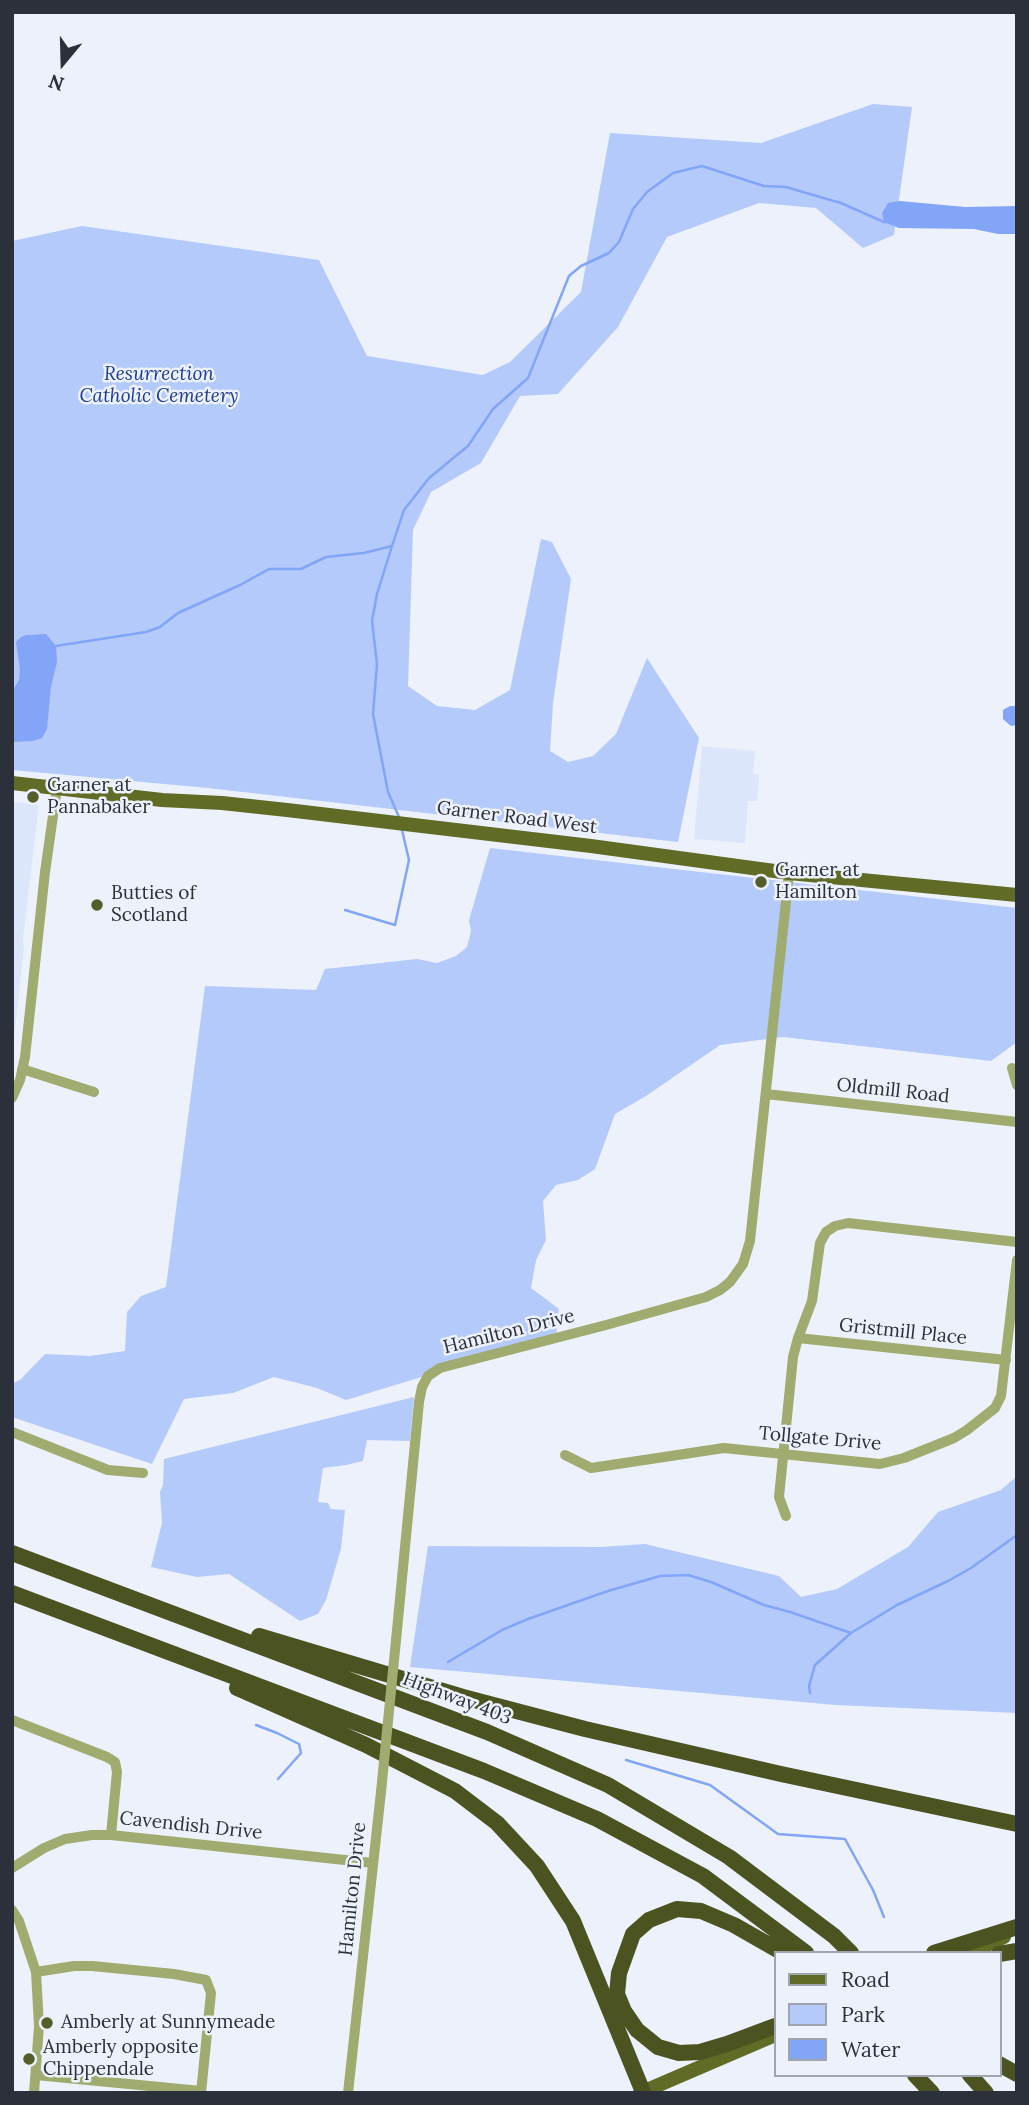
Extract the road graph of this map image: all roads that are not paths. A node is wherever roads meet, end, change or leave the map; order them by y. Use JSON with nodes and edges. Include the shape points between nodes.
{"nodes":[{"id":1,"x":12,"y":783,"type":"edge"},
{"id":2,"x":57,"y":788,"type":"junction"},
{"id":3,"x":789,"y":873,"type":"junction"},
{"id":4,"x":1017,"y":895,"type":"edge"},
{"id":5,"x":1012,"y":1068,"type":"dead end"},
{"id":6,"x":22,"y":1069,"type":"junction"},
{"id":7,"x":1017,"y":1085,"type":"edge"},
{"id":8,"x":94,"y":1092,"type":"dead end"},
{"id":9,"x":766,"y":1094,"type":"junction"},
{"id":10,"x":12,"y":1098,"type":"edge"},
{"id":11,"x":1017,"y":1122,"type":"edge"},
{"id":12,"x":1017,"y":1242,"type":"edge"},
{"id":13,"x":1017,"y":1260,"type":"edge"},
{"id":14,"x":797,"y":1338,"type":"junction"},
{"id":15,"x":1006,"y":1360,"type":"junction"},
{"id":16,"x":12,"y":1432,"type":"edge"},
{"id":17,"x":782,"y":1453,"type":"junction"},
{"id":18,"x":565,"y":1455,"type":"dead end"},
{"id":19,"x":143,"y":1473,"type":"dead end"},
{"id":20,"x":786,"y":1516,"type":"dead end"},
{"id":21,"x":12,"y":1553,"type":"edge"},
{"id":22,"x":12,"y":1593,"type":"edge"},
{"id":23,"x":148,"y":1604,"type":"junction"},
{"id":24,"x":150,"y":1646,"type":"junction"},
{"id":25,"x":12,"y":1720,"type":"edge"},
{"id":26,"x":1017,"y":1824,"type":"edge"},
{"id":27,"x":111,"y":1835,"type":"junction"},
{"id":28,"x":373,"y":1863,"type":"junction"},
{"id":29,"x":12,"y":1868,"type":"edge"},
{"id":30,"x":12,"y":1910,"type":"edge"},
{"id":31,"x":1017,"y":1929,"type":"edge"},
{"id":32,"x":780,"y":1951,"type":"edge"},
{"id":33,"x":803,"y":1951,"type":"edge"},
{"id":34,"x":852,"y":1951,"type":"edge"},
{"id":35,"x":940,"y":1951,"type":"edge"},
{"id":36,"x":974,"y":1951,"type":"edge"},
{"id":37,"x":36,"y":1972,"type":"junction"},
{"id":38,"x":774,"y":2026,"type":"edge"},
{"id":39,"x":774,"y":2035,"type":"edge"},
{"id":40,"x":1001,"y":2065,"type":"edge"},
{"id":41,"x":1017,"y":2074,"type":"edge"},
{"id":42,"x":36,"y":2075,"type":"junction"},
{"id":43,"x":917,"y":2077,"type":"edge"},
{"id":44,"x":928,"y":2077,"type":"edge"},
{"id":45,"x":973,"y":2077,"type":"edge"},
{"id":46,"x":201,"y":2092,"type":"edge"},
{"id":47,"x":642,"y":2092,"type":"edge"},
{"id":48,"x":34,"y":2093,"type":"edge"},
{"id":49,"x":348,"y":2093,"type":"edge"},
{"id":50,"x":932,"y":2093,"type":"edge"},
{"id":51,"x":941,"y":2093,"type":"edge"},
{"id":52,"x":986,"y":2093,"type":"edge"}],
"edges":[{"from":1,"to":2,"type":"main road","name":"Garner Road West"},
{"from":2,"to":3,"type":"main road","name":"Garner Road West","via":[[329,815]]},
{"from":2,"to":6,"type":"street"},
{"from":3,"to":4,"type":"main road","name":"Garner Road West"},
{"from":3,"to":9,"type":"street","name":"Hamilton Drive"},
{"from":5,"to":7,"type":"street"},
{"from":6,"to":8,"type":"street"},
{"from":6,"to":10,"type":"street"},
{"from":9,"to":11,"type":"street","name":"Oldmill Road"},
{"from":9,"to":28,"type":"street","name":"Hamilton Drive","bridge":true,"via":[[749,1247],[740,1270],[724,1287],[697,1300],[439,1368],[422,1387]]},
{"from":12,"to":14,"type":"street","via":[[848,1223],[835,1226],[820,1244],[812,1301]]},
{"from":13,"to":15,"type":"street","name":"Tollgate Drive"},
{"from":14,"to":15,"type":"street","name":"Gristmill Place"},
{"from":14,"to":17,"type":"street"},
{"from":15,"to":17,"type":"street","name":"Tollgate Drive","via":[[999,1403],[954,1438],[880,1464]]},
{"from":16,"to":19,"type":"street","via":[[108,1470]]},
{"from":17,"to":18,"type":"street","name":"Tollgate Drive","via":[[724,1448],[591,1468]]},
{"from":17,"to":20,"type":"street","via":[[779,1497]]},
{"from":21,"to":23,"type":"highway","name":"Highway 403"},
{"from":22,"to":24,"type":"highway"},
{"from":23,"to":26,"type":"highway","via":[[585,1729]]},
{"from":23,"to":34,"type":"highway","name":"Highway 403","via":[[487,1732],[608,1785],[729,1857]]},
{"from":24,"to":33,"type":"highway","via":[[484,1771],[597,1819],[703,1877]]},
{"from":24,"to":47,"type":"highway","via":[[366,1745],[455,1791],[497,1823],[537,1866],[573,1921]]},
{"from":25,"to":27,"type":"street","via":[[115,1762]]},
{"from":27,"to":28,"type":"street","name":"Cavendish Drive"},
{"from":27,"to":29,"type":"street","name":"Cavendish Drive","via":[[65,1839]]},
{"from":28,"to":49,"type":"street","name":"Hamilton Drive"},
{"from":30,"to":37,"type":"street"},
{"from":31,"to":35,"type":"highway"},
{"from":31,"to":36,"type":"main road"},
{"from":32,"to":38,"type":"highway","via":[[701,1911],[677,1909],[649,1920],[633,1934],[617,1994],[637,2030],[658,2047],[679,2053],[700,2052]]},
{"from":37,"to":42,"type":"street"},
{"from":37,"to":46,"type":"street","via":[[92,1966],[206,1980],[211,1993]]},
{"from":39,"to":47,"type":"main road"},
{"from":40,"to":41,"type":"highway"},
{"from":42,"to":46,"type":"street"},
{"from":42,"to":48,"type":"street"},
{"from":43,"to":50,"type":"highway"},
{"from":44,"to":51,"type":"highway"},
{"from":45,"to":52,"type":"highway"}]}
